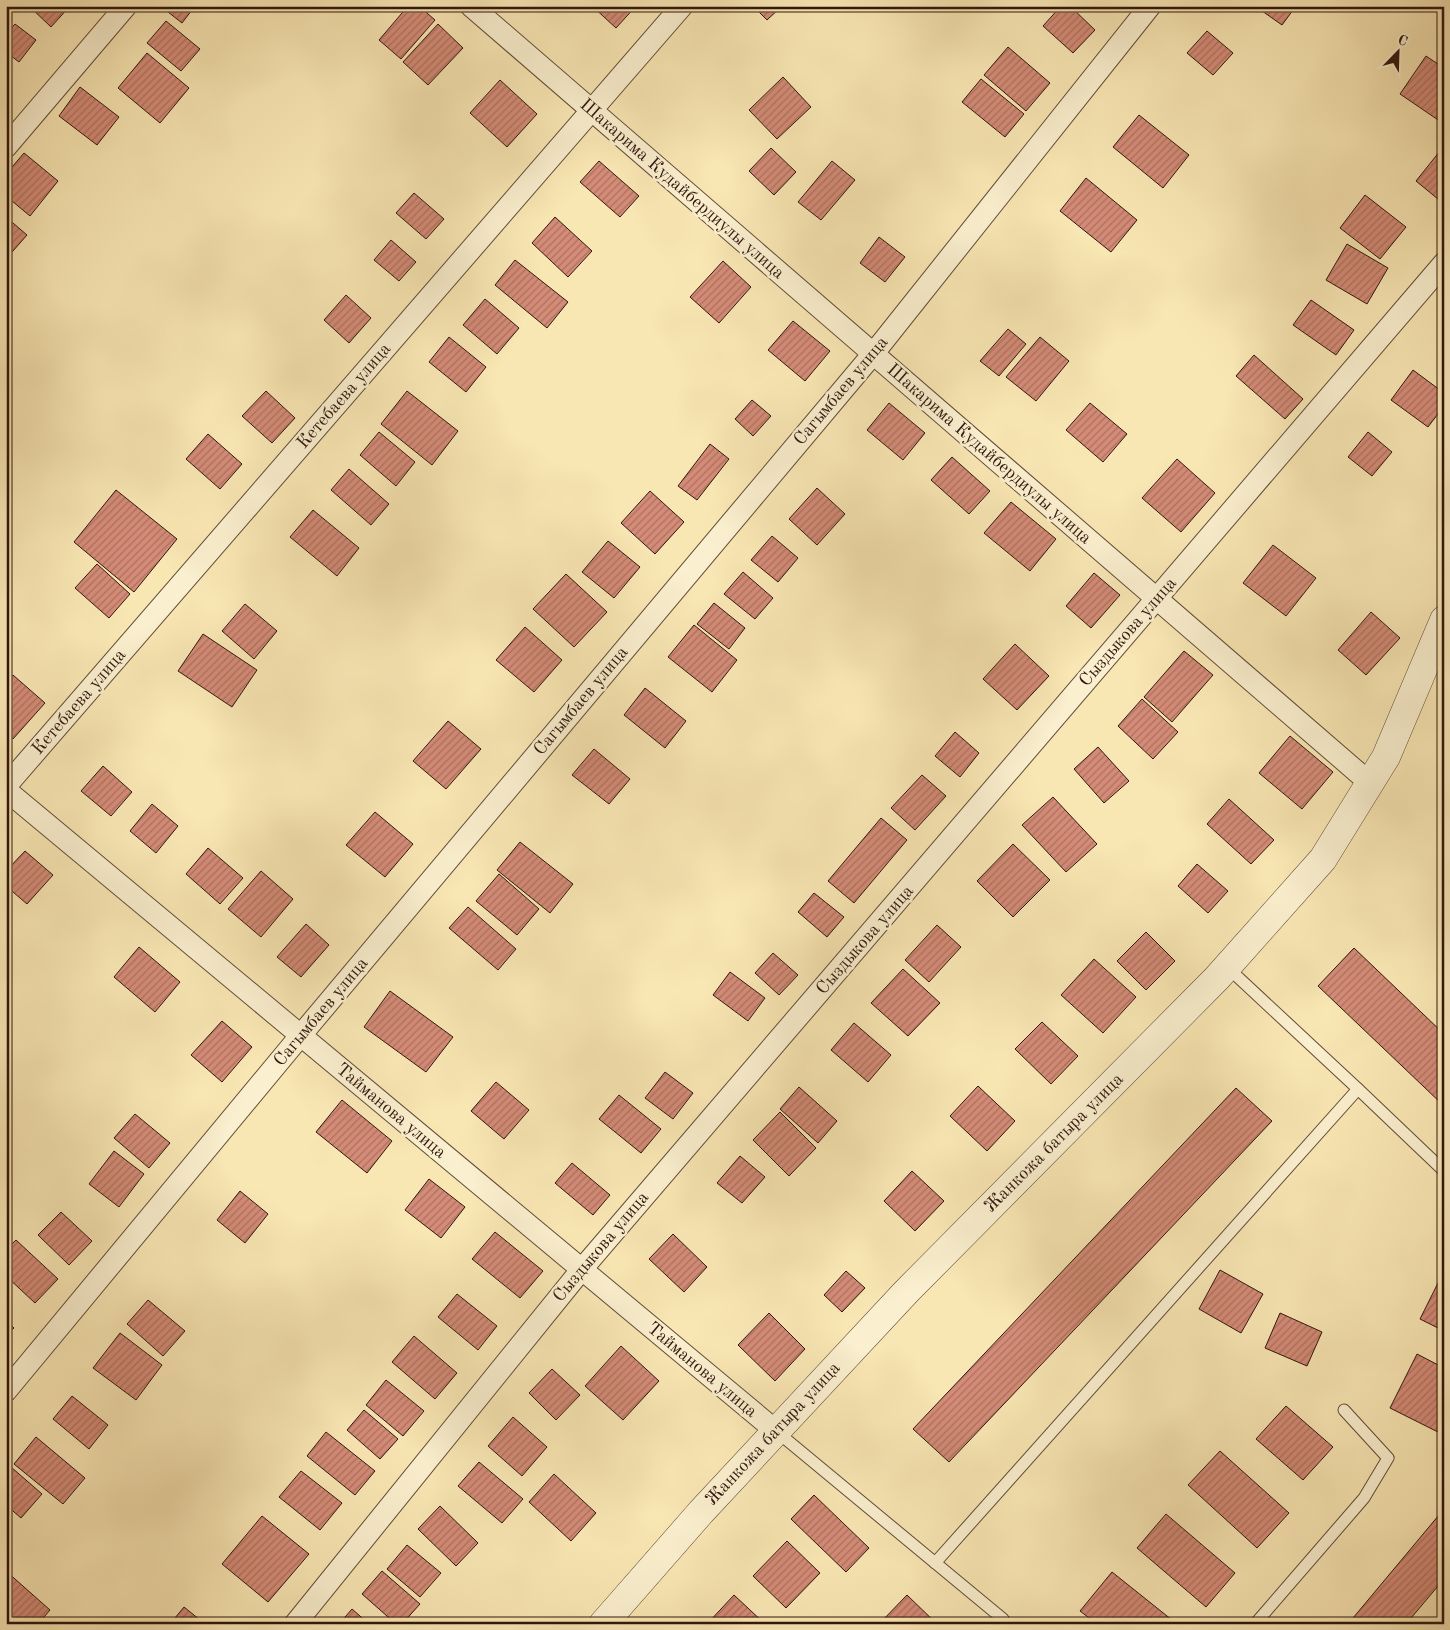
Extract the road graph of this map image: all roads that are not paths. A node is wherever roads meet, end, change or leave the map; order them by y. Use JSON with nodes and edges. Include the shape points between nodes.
{"nodes":[{"id":1,"x":126,"y":6,"type":"edge"},
{"id":2,"x":472,"y":6,"type":"edge"},
{"id":3,"x":682,"y":6,"type":"edge"},
{"id":4,"x":1150,"y":6,"type":"edge"},
{"id":5,"x":592,"y":110,"type":"junction"},
{"id":6,"x":6,"y":147,"type":"edge"},
{"id":7,"x":1444,"y":263,"type":"edge"},
{"id":8,"x":873,"y":354,"type":"junction"},
{"id":9,"x":1157,"y":599,"type":"junction"},
{"id":10,"x":1444,"y":620,"type":"edge"},
{"id":11,"x":1370,"y":783,"type":"junction"},
{"id":12,"x":6,"y":786,"type":"edge"},
{"id":13,"x":6,"y":790,"type":"edge"},
{"id":14,"x":1227,"y":967,"type":"junction"},
{"id":15,"x":301,"y":1035,"type":"junction"},
{"id":16,"x":1358,"y":1089,"type":"junction"},
{"id":17,"x":1444,"y":1171,"type":"edge"},
{"id":18,"x":582,"y":1269,"type":"junction"},
{"id":19,"x":6,"y":1391,"type":"edge"},
{"id":20,"x":1344,"y":1410,"type":"dead end"},
{"id":21,"x":776,"y":1431,"type":"junction"},
{"id":22,"x":935,"y":1563,"type":"junction"},
{"id":23,"x":295,"y":1624,"type":"edge"},
{"id":24,"x":602,"y":1624,"type":"edge"},
{"id":25,"x":1006,"y":1624,"type":"edge"},
{"id":26,"x":1256,"y":1624,"type":"edge"}],
"edges":[{"from":1,"to":6,"type":"street"},
{"from":2,"to":5,"type":"street","name":"Шакарима Кудайбердиулы улица"},
{"from":3,"to":5,"type":"street","name":"Кетебаева улица"},
{"from":4,"to":8,"type":"street","name":"Сагымбаев улица"},
{"from":5,"to":8,"type":"street","name":"Шакарима Кудайбердиулы улица"},
{"from":5,"to":12,"type":"street","name":"Кетебаева улица"},
{"from":7,"to":9,"type":"street","name":"Сыздыкова улица"},
{"from":8,"to":9,"type":"street","name":"Шакарима Кудайбердиулы улица"},
{"from":8,"to":15,"type":"street","name":"Сагымбаев улица"},
{"from":9,"to":11,"type":"street","name":"Шакарима Кудайбердиулы улица"},
{"from":9,"to":18,"type":"street","name":"Сыздыкова улица"},
{"from":10,"to":11,"type":"street","name":"Жанкожа батыра улица","via":[[1386,757]]},
{"from":11,"to":14,"type":"street","name":"Жанкожа батыра улица","via":[[1323,859]]},
{"from":13,"to":15,"type":"street","name":"Тайманова улица"},
{"from":14,"to":16,"type":"lane"},
{"from":14,"to":21,"type":"street","name":"Жанкожа батыра улица","via":[[906,1292]]},
{"from":15,"to":18,"type":"street","name":"Тайманова улица"},
{"from":15,"to":19,"type":"street","name":"Сагымбаев улица"},
{"from":16,"to":17,"type":"lane"},
{"from":16,"to":22,"type":"lane"},
{"from":18,"to":21,"type":"street","name":"Тайманова улица"},
{"from":18,"to":23,"type":"street","name":"Сыздыкова улица"},
{"from":20,"to":26,"type":"lane","via":[[1388,1458],[1364,1498]]},
{"from":21,"to":22,"type":"lane"},
{"from":21,"to":24,"type":"street","name":"Жанкожа батыра улица"},
{"from":22,"to":25,"type":"lane"}]}
